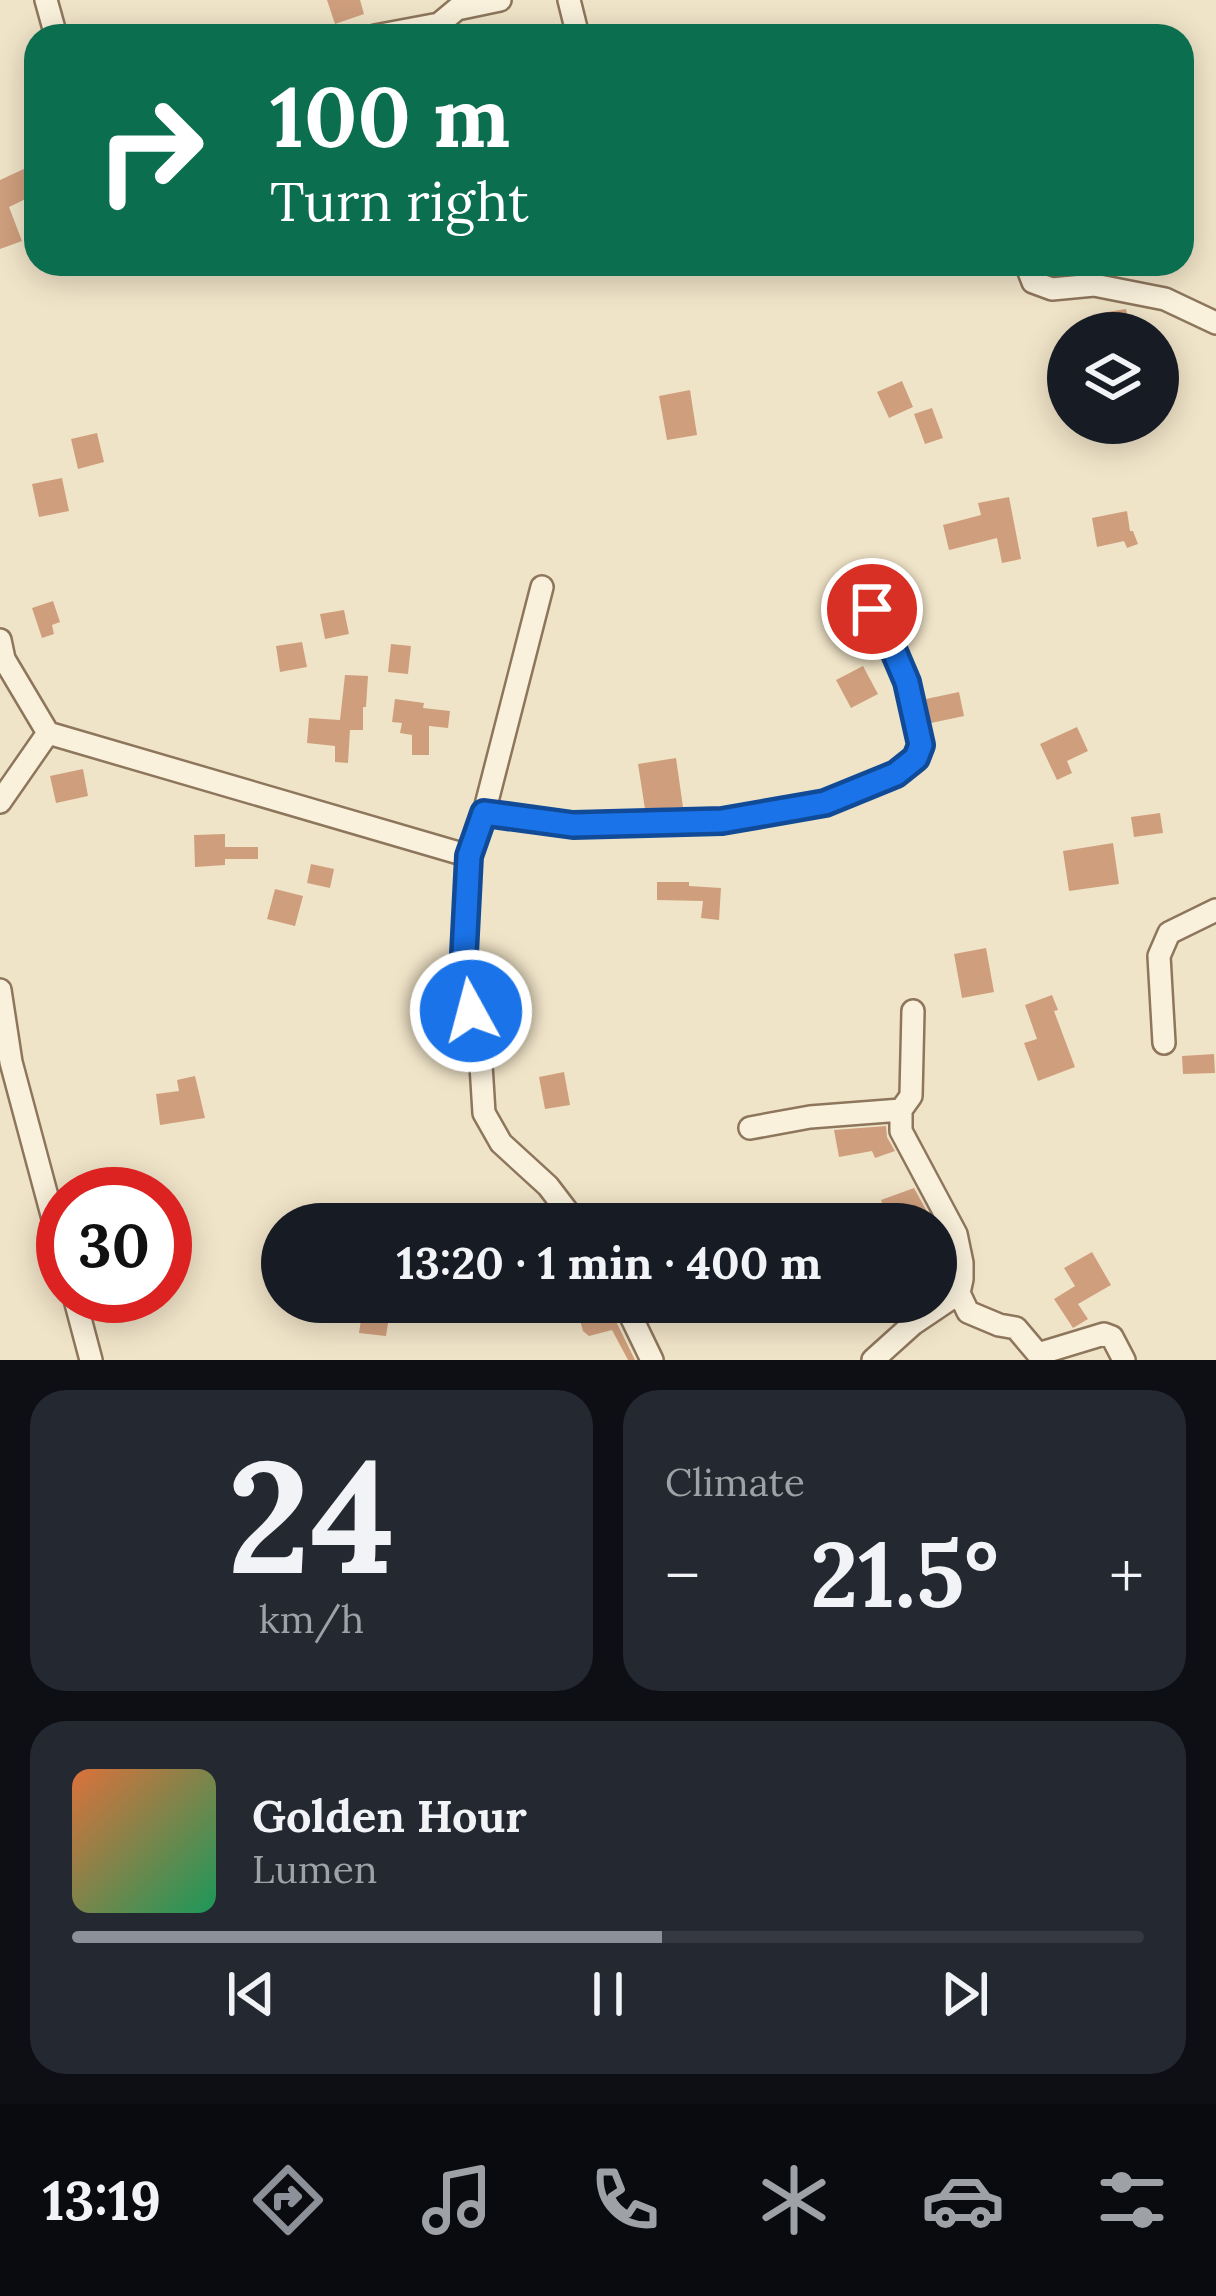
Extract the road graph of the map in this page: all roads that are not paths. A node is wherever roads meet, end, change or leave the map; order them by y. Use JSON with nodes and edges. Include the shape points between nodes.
{"nodes":[{"id":1,"x":500,"y":0,"type":"edge"},
{"id":2,"x":439,"y":24,"type":"edge"},
{"id":3,"x":1031,"y":276,"type":"edge"},
{"id":4,"x":1216,"y":323,"type":"edge"},
{"id":5,"x":542,"y":586,"type":"dead end"},
{"id":6,"x":872,"y":609,"type":"dead end"},
{"id":7,"x":0,"y":640,"type":"edge"},
{"id":8,"x":48,"y":733,"type":"junction"},
{"id":9,"x":0,"y":802,"type":"edge"},
{"id":10,"x":484,"y":813,"type":"junction"},
{"id":11,"x":469,"y":856,"type":"junction"},
{"id":12,"x":1216,"y":910,"type":"edge"},
{"id":13,"x":0,"y":990,"type":"edge"},
{"id":14,"x":913,"y":1011,"type":"dead end"},
{"id":15,"x":1164,"y":1043,"type":"dead end"},
{"id":16,"x":901,"y":1110,"type":"junction"},
{"id":17,"x":750,"y":1128,"type":"dead end"},
{"id":18,"x":39,"y":1167,"type":"edge"},
{"id":19,"x":561,"y":1203,"type":"edge"},
{"id":20,"x":959,"y":1293,"type":"junction"},
{"id":21,"x":81,"y":1323,"type":"edge"},
{"id":22,"x":634,"y":1323,"type":"edge"},
{"id":23,"x":91,"y":1360,"type":"edge"},
{"id":24,"x":652,"y":1360,"type":"edge"},
{"id":25,"x":873,"y":1360,"type":"edge"},
{"id":26,"x":1124,"y":1360,"type":"edge"}],
"edges":[{"from":1,"to":2,"type":"street","via":[[457,10]]},
{"from":3,"to":4,"type":"street","via":[[1052,289],[1094,285],[1166,298]]},
{"from":5,"to":10,"type":"street"},
{"from":6,"to":10,"type":"street","via":[[907,682],[921,745],[896,774],[825,803],[722,821],[573,825]]},
{"from":7,"to":8,"type":"street"},
{"from":8,"to":9,"type":"street"},
{"from":8,"to":11,"type":"street"},
{"from":10,"to":11,"type":"street"},
{"from":11,"to":19,"type":"street","via":[[463,973],[484,1113],[500,1143]]},
{"from":12,"to":15,"type":"street","via":[[1169,933],[1159,956]]},
{"from":13,"to":18,"type":"street"},
{"from":14,"to":16,"type":"street","via":[[911,1096]]},
{"from":16,"to":17,"type":"street"},
{"from":16,"to":20,"type":"street","via":[[902,1131],[956,1234]]},
{"from":20,"to":25,"type":"street"},
{"from":20,"to":26,"type":"street","via":[[968,1312],[1016,1328],[1038,1354],[1104,1334]]},
{"from":21,"to":23,"type":"street"},
{"from":22,"to":24,"type":"street"}]}
